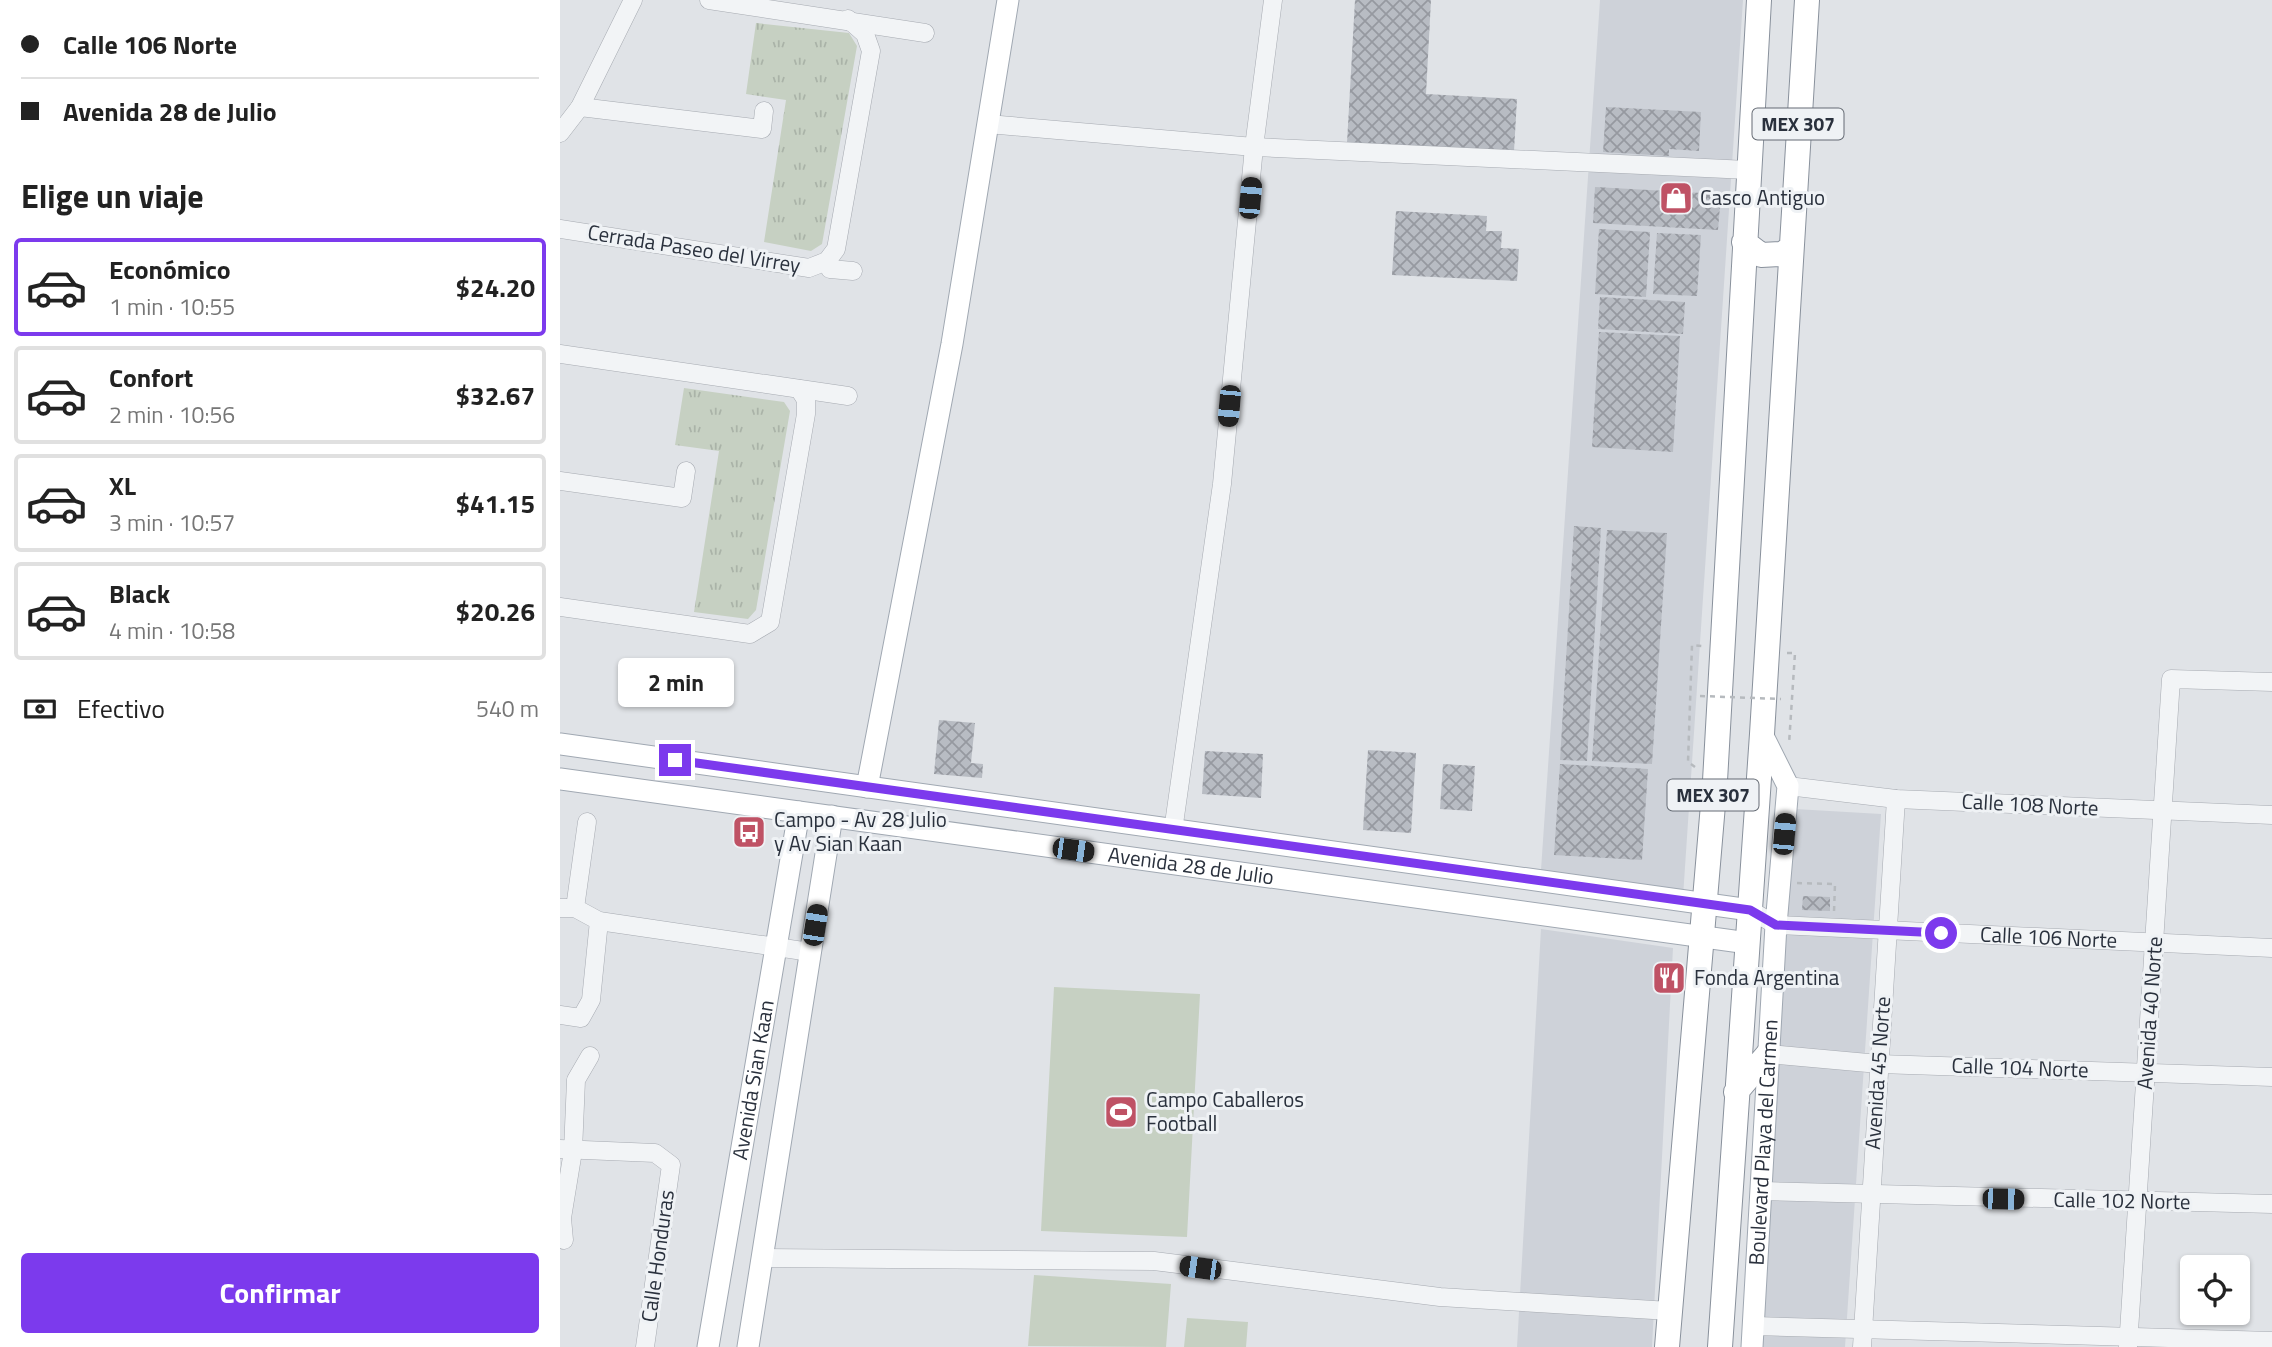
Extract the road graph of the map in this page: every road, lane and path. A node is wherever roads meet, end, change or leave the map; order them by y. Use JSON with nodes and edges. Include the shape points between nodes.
{"nodes":[{"id":1,"x":633,"y":0,"type":"edge"},
{"id":2,"x":709,"y":0,"type":"edge"},
{"id":3,"x":1008,"y":0,"type":"edge"},
{"id":4,"x":1273,"y":0,"type":"edge"},
{"id":5,"x":1759,"y":0,"type":"edge"},
{"id":6,"x":1807,"y":0,"type":"edge"},
{"id":7,"x":848,"y":19,"type":"junction"},
{"id":8,"x":925,"y":33,"type":"dead end"},
{"id":9,"x":580,"y":107,"type":"junction"},
{"id":10,"x":764,"y":111,"type":"dead end"},
{"id":11,"x":988,"y":124,"type":"junction"},
{"id":12,"x":560,"y":133,"type":"edge"},
{"id":13,"x":1254,"y":147,"type":"junction"},
{"id":14,"x":1748,"y":170,"type":"junction"},
{"id":15,"x":560,"y":229,"type":"edge"},
{"id":16,"x":1744,"y":242,"type":"junction"},
{"id":17,"x":1791,"y":248,"type":"junction"},
{"id":18,"x":827,"y":261,"type":"junction"},
{"id":19,"x":853,"y":271,"type":"dead end"},
{"id":20,"x":560,"y":354,"type":"edge"},
{"id":21,"x":799,"y":389,"type":"junction"},
{"id":22,"x":848,"y":396,"type":"dead end"},
{"id":23,"x":686,"y":471,"type":"dead end"},
{"id":24,"x":560,"y":481,"type":"edge"},
{"id":25,"x":560,"y":607,"type":"edge"},
{"id":26,"x":1702,"y":658,"type":"dead end"},
{"id":27,"x":1784,"y":664,"type":"dead end"},
{"id":28,"x":2272,"y":682,"type":"edge"},
{"id":29,"x":1782,"y":687,"type":"dead end"},
{"id":30,"x":1700,"y":696,"type":"dead end"},
{"id":31,"x":1762,"y":734,"type":"junction"},
{"id":32,"x":567,"y":745,"type":"edge"},
{"id":33,"x":1779,"y":766,"type":"junction"},
{"id":34,"x":565,"y":779,"type":"edge"},
{"id":35,"x":1715,"y":781,"type":"junction"},
{"id":36,"x":1788,"y":786,"type":"junction"},
{"id":37,"x":867,"y":787,"type":"junction"},
{"id":38,"x":1896,"y":799,"type":"junction"},
{"id":39,"x":2162,"y":810,"type":"junction"},
{"id":40,"x":799,"y":812,"type":"junction"},
{"id":41,"x":1050,"y":813,"type":"junction"},
{"id":42,"x":832,"y":816,"type":"junction"},
{"id":43,"x":2272,"y":816,"type":"edge"},
{"id":44,"x":587,"y":822,"type":"dead end"},
{"id":45,"x":1173,"y":831,"type":"junction"},
{"id":46,"x":1046,"y":846,"type":"junction"},
{"id":47,"x":1780,"y":881,"type":"junction"},
{"id":48,"x":1702,"y":905,"type":"junction"},
{"id":49,"x":568,"y":908,"type":"edge"},
{"id":50,"x":1750,"y":910,"type":"junction"},
{"id":51,"x":600,"y":921,"type":"junction"},
{"id":52,"x":1776,"y":925,"type":"junction"},
{"id":53,"x":1833,"y":927,"type":"junction"},
{"id":54,"x":1887,"y":931,"type":"junction"},
{"id":55,"x":1700,"y":939,"type":"junction"},
{"id":56,"x":1748,"y":943,"type":"junction"},
{"id":57,"x":2156,"y":943,"type":"junction"},
{"id":58,"x":776,"y":947,"type":"junction"},
{"id":59,"x":2272,"y":948,"type":"edge"},
{"id":60,"x":810,"y":952,"type":"junction"},
{"id":61,"x":560,"y":1015,"type":"edge"},
{"id":62,"x":1768,"y":1054,"type":"junction"},
{"id":63,"x":590,"y":1056,"type":"dead end"},
{"id":64,"x":1879,"y":1064,"type":"junction"},
{"id":65,"x":2146,"y":1072,"type":"junction"},
{"id":66,"x":2272,"y":1077,"type":"edge"},
{"id":67,"x":568,"y":1079,"type":"edge"},
{"id":68,"x":1735,"y":1092,"type":"junction"},
{"id":69,"x":566,"y":1150,"type":"edge"},
{"id":70,"x":1763,"y":1191,"type":"junction"},
{"id":71,"x":1870,"y":1195,"type":"junction"},
{"id":72,"x":2136,"y":1202,"type":"junction"},
{"id":73,"x":2272,"y":1204,"type":"edge"},
{"id":74,"x":561,"y":1217,"type":"edge"},
{"id":75,"x":564,"y":1240,"type":"dead end"},
{"id":76,"x":763,"y":1258,"type":"junction"},
{"id":77,"x":1670,"y":1311,"type":"junction"},
{"id":78,"x":1864,"y":1328,"type":"junction"},
{"id":79,"x":1753,"y":1336,"type":"edge"},
{"id":80,"x":2272,"y":1341,"type":"edge"},
{"id":81,"x":2128,"y":1342,"type":"edge"},
{"id":82,"x":645,"y":1347,"type":"edge"},
{"id":83,"x":708,"y":1347,"type":"edge"},
{"id":84,"x":748,"y":1347,"type":"edge"},
{"id":85,"x":1667,"y":1347,"type":"edge"},
{"id":86,"x":1720,"y":1347,"type":"edge"},
{"id":87,"x":1862,"y":1347,"type":"edge"}],
"edges":[{"from":1,"to":9,"type":"street"},
{"from":2,"to":7,"type":"street"},
{"from":3,"to":11,"type":"main road"},
{"from":4,"to":13,"type":"street"},
{"from":5,"to":14,"type":"highway","number":"MEX 307"},
{"from":6,"to":17,"type":"highway","number":"MEX 307"},
{"from":7,"to":8,"type":"street"},
{"from":7,"to":18,"type":"street","name":"Cerrada Paseo del Virrey","via":[[865,34],[871,51],[836,248]]},
{"from":9,"to":10,"type":"street","via":[[762,129]]},
{"from":9,"to":12,"type":"street"},
{"from":11,"to":13,"type":"street"},
{"from":11,"to":37,"type":"main road","via":[[950,357]]},
{"from":13,"to":14,"type":"street"},
{"from":13,"to":45,"type":"street","via":[[1222,484]]},
{"from":14,"to":16,"type":"highway","number":"MEX 307"},
{"from":15,"to":18,"type":"street","name":"Cerrada Paseo del Virrey","via":[[809,268]]},
{"from":16,"to":17,"type":"highway","via":[[1761,255],[1782,254]]},
{"from":16,"to":35,"type":"highway","number":"MEX 307"},
{"from":17,"to":31,"type":"highway","number":"MEX 307"},
{"from":18,"to":19,"type":"street","name":"Cerrada Paseo del Virrey","via":[[830,269]]},
{"from":20,"to":21,"type":"street"},
{"from":21,"to":22,"type":"street"},
{"from":21,"to":25,"type":"street","via":[[806,400],[806,414],[769,622],[750,634]]},
{"from":23,"to":24,"type":"street","via":[[682,498]]},
{"from":26,"to":35,"type":"path","via":[[1702,645],[1692,645],[1688,762]]},
{"from":27,"to":33,"type":"path","via":[[1785,653],[1795,653],[1788,748]]},
{"from":28,"to":39,"type":"street","name":"Avenida 40 Norte","via":[[2171,678]]},
{"from":29,"to":30,"type":"path","bridge":true,"via":[[1782,699]]},
{"from":31,"to":33,"type":"main road","name":"Boulevard Playa del Carmen"},
{"from":31,"to":50,"type":"highway","number":"MEX 307"},
{"from":32,"to":34,"type":"main road","via":[[561,759]]},
{"from":32,"to":37,"type":"main road","name":"Avenida 28 de Julio"},
{"from":33,"to":36,"type":"main road","name":"Boulevard Playa del Carmen"},
{"from":34,"to":40,"type":"main road","name":"Avenida 28 de Julio"},
{"from":35,"to":48,"type":"highway","number":"MEX 307"},
{"from":36,"to":38,"type":"street","name":"Calle 108 Norte"},
{"from":36,"to":47,"type":"main road","name":"Boulevard Playa del Carmen"},
{"from":37,"to":41,"type":"main road","name":"Avenida 28 de Julio"},
{"from":38,"to":39,"type":"street","name":"Calle 108 Norte"},
{"from":38,"to":54,"type":"street","name":"Avenida 45 Norte"},
{"from":39,"to":43,"type":"street","name":"Calle 108 Norte"},
{"from":39,"to":57,"type":"street","name":"Avenida 40 Norte"},
{"from":40,"to":42,"type":"main road","name":"Avenida 28 de Julio"},
{"from":40,"to":58,"type":"main road","name":"Avenida Sian Kaan"},
{"from":41,"to":45,"type":"main road","name":"Avenida 28 de Julio"},
{"from":41,"to":46,"type":"main road","via":[[1057,831]]},
{"from":42,"to":46,"type":"main road","name":"Avenida 28 de Julio"},
{"from":42,"to":60,"type":"main road","name":"Avenida Sian Kaan"},
{"from":44,"to":49,"type":"street"},
{"from":45,"to":48,"type":"main road","name":"Avenida 28 de Julio"},
{"from":46,"to":55,"type":"main road","name":"Avenida 28 de Julio"},
{"from":47,"to":52,"type":"main road","name":"Boulevard Playa del Carmen"},
{"from":47,"to":53,"type":"path","via":[[1835,884]]},
{"from":48,"to":50,"type":"main road","name":"Calle 106 Norte"},
{"from":48,"to":55,"type":"highway","number":"MEX 307"},
{"from":49,"to":51,"type":"street"},
{"from":50,"to":52,"type":"street","name":"Calle 106 Norte"},
{"from":50,"to":56,"type":"highway","number":"MEX 307"},
{"from":51,"to":58,"type":"street"},
{"from":51,"to":61,"type":"street","via":[[591,1000],[581,1018]]},
{"from":52,"to":53,"type":"street","name":"Calle 106 Norte"},
{"from":52,"to":56,"type":"street"},
{"from":52,"to":62,"type":"main road","name":"Boulevard Playa del Carmen"},
{"from":53,"to":54,"type":"street","name":"Calle 106 Norte"},
{"from":54,"to":57,"type":"street","name":"Calle 106 Norte"},
{"from":54,"to":64,"type":"street","name":"Avenida 45 Norte"},
{"from":55,"to":56,"type":"main road","name":"Avenida 28 de Julio"},
{"from":55,"to":77,"type":"highway","number":"MEX 307"},
{"from":56,"to":68,"type":"highway","number":"MEX 307"},
{"from":57,"to":59,"type":"street","name":"Calle 106 Norte"},
{"from":57,"to":65,"type":"street","name":"Avenida 40 Norte"},
{"from":58,"to":60,"type":"street"},
{"from":58,"to":83,"type":"main road","name":"Avenida Sian Kaan"},
{"from":60,"to":76,"type":"main road","name":"Avenida Sian Kaan"},
{"from":62,"to":64,"type":"street","name":"Calle 104 Norte"},
{"from":62,"to":68,"type":"highway"},
{"from":62,"to":70,"type":"main road","name":"Boulevard Playa del Carmen"},
{"from":63,"to":67,"type":"street"},
{"from":64,"to":65,"type":"street","name":"Calle 104 Norte"},
{"from":64,"to":71,"type":"street","name":"Avenida 45 Norte"},
{"from":65,"to":66,"type":"street","name":"Calle 104 Norte"},
{"from":65,"to":72,"type":"street","name":"Avenida 40 Norte"},
{"from":67,"to":69,"type":"street"},
{"from":68,"to":86,"type":"highway","number":"MEX 307"},
{"from":69,"to":74,"type":"street"},
{"from":69,"to":82,"type":"street","name":"Calle Honduras","via":[[655,1153],[671,1165]]},
{"from":70,"to":71,"type":"street","name":"Calle 102 Norte"},
{"from":70,"to":79,"type":"main road","name":"Boulevard Playa del Carmen"},
{"from":71,"to":72,"type":"street","name":"Calle 102 Norte"},
{"from":71,"to":78,"type":"street","name":"Avenida 45 Norte"},
{"from":72,"to":73,"type":"street","name":"Calle 102 Norte"},
{"from":72,"to":81,"type":"street","name":"Avenida 40 Norte"},
{"from":74,"to":75,"type":"street"},
{"from":76,"to":77,"type":"street","via":[[1154,1261],[1440,1297]]},
{"from":76,"to":84,"type":"main road","name":"Avenida Sian Kaan"},
{"from":77,"to":85,"type":"highway","number":"MEX 307"},
{"from":78,"to":79,"type":"street"},
{"from":78,"to":81,"type":"street"},
{"from":78,"to":87,"type":"street","name":"Avenida 45 Norte"},
{"from":80,"to":81,"type":"street"}]}
